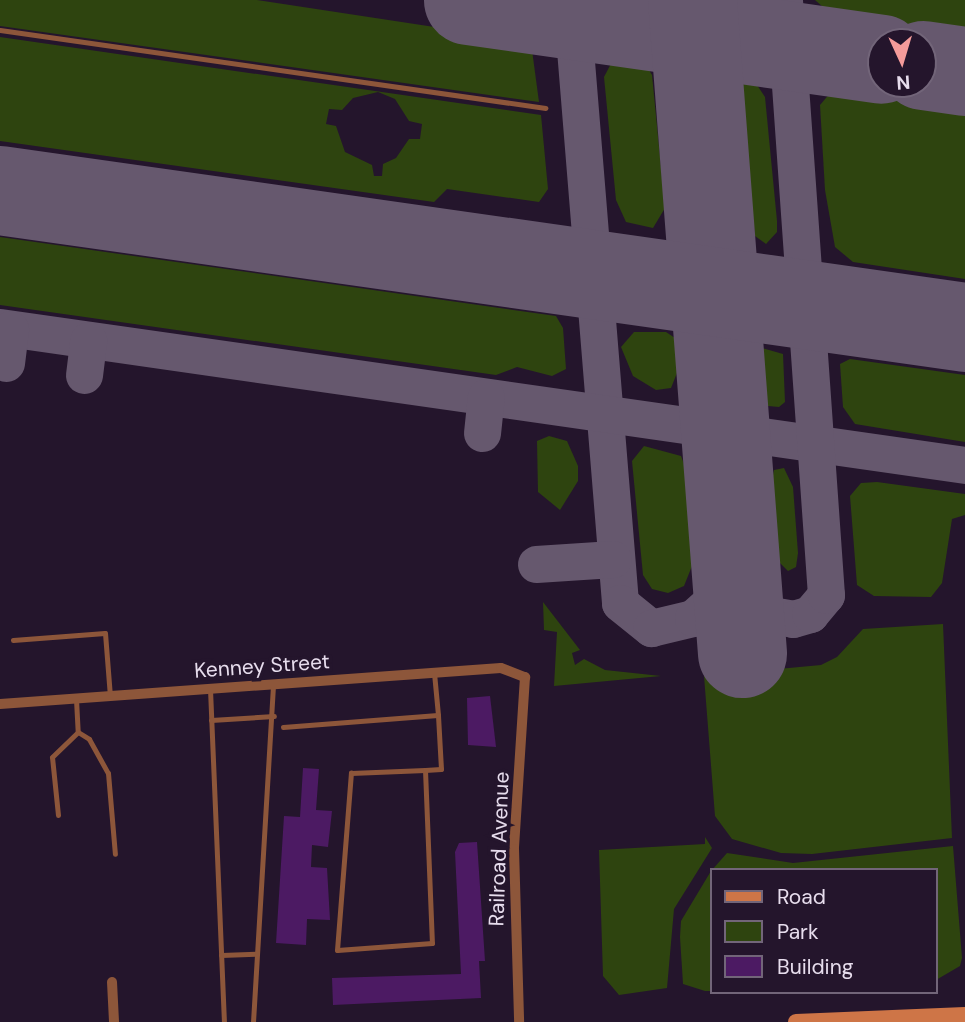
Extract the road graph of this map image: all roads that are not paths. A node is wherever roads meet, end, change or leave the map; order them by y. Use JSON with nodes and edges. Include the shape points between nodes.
{"nodes":[{"id":1,"x":0,"y":30,"type":"edge"},
{"id":2,"x":545,"y":108,"type":"dead end"},
{"id":3,"x":13,"y":640,"type":"dead end"},
{"id":4,"x":434,"y":673,"type":"junction"},
{"id":5,"x":525,"y":677,"type":"joint"},
{"id":6,"x":273,"y":685,"type":"junction"},
{"id":7,"x":210,"y":689,"type":"junction"},
{"id":8,"x":110,"y":696,"type":"junction"},
{"id":9,"x":76,"y":699,"type":"junction"},
{"id":10,"x":0,"y":704,"type":"edge"},
{"id":11,"x":438,"y":715,"type":"junction"},
{"id":12,"x":274,"y":716,"type":"junction"},
{"id":13,"x":211,"y":720,"type":"junction"},
{"id":14,"x":283,"y":727,"type":"dead end"},
{"id":15,"x":78,"y":732,"type":"junction"},
{"id":16,"x":425,"y":770,"type":"junction"},
{"id":17,"x":58,"y":815,"type":"dead end"},
{"id":18,"x":115,"y":854,"type":"dead end"},
{"id":19,"x":257,"y":954,"type":"junction"},
{"id":20,"x":221,"y":955,"type":"junction"},
{"id":21,"x":112,"y":982,"type":"dead end"},
{"id":22,"x":965,"y":1015,"type":"edge"},
{"id":23,"x":114,"y":1022,"type":"edge"},
{"id":24,"x":224,"y":1022,"type":"edge"},
{"id":25,"x":253,"y":1022,"type":"edge"},
{"id":26,"x":519,"y":1022,"type":"edge"},
{"id":27,"x":796,"y":1022,"type":"edge"}],
"edges":[{"from":1,"to":2,"type":"lane"},
{"from":3,"to":8,"type":"lane","via":[[104,633]]},
{"from":4,"to":5,"type":"street","name":"Kenney Street","via":[[500,668]]},
{"from":4,"to":6,"type":"street","name":"Kenney Street"},
{"from":4,"to":11,"type":"lane"},
{"from":5,"to":26,"type":"street","name":"Railroad Avenue","via":[[514,849]]},
{"from":6,"to":7,"type":"street","name":"Kenney Street"},
{"from":6,"to":12,"type":"lane"},
{"from":7,"to":8,"type":"street","name":"Kenney Street"},
{"from":7,"to":13,"type":"lane"},
{"from":8,"to":9,"type":"street","name":"Kenney Street"},
{"from":9,"to":10,"type":"street","name":"Kenney Street"},
{"from":9,"to":15,"type":"lane"},
{"from":11,"to":14,"type":"lane"},
{"from":11,"to":16,"type":"lane","via":[[442,769]]},
{"from":12,"to":13,"type":"lane"},
{"from":12,"to":19,"type":"lane"},
{"from":13,"to":20,"type":"lane"},
{"from":15,"to":17,"type":"lane","via":[[52,757]]},
{"from":15,"to":18,"type":"lane","via":[[89,739],[108,773]]},
{"from":16,"to":16,"type":"lane","via":[[351,773],[337,950],[432,943]]},
{"from":19,"to":20,"type":"lane"},
{"from":19,"to":25,"type":"lane"},
{"from":20,"to":24,"type":"lane"},
{"from":21,"to":23,"type":"street"},
{"from":22,"to":27,"type":"main road"}]}
